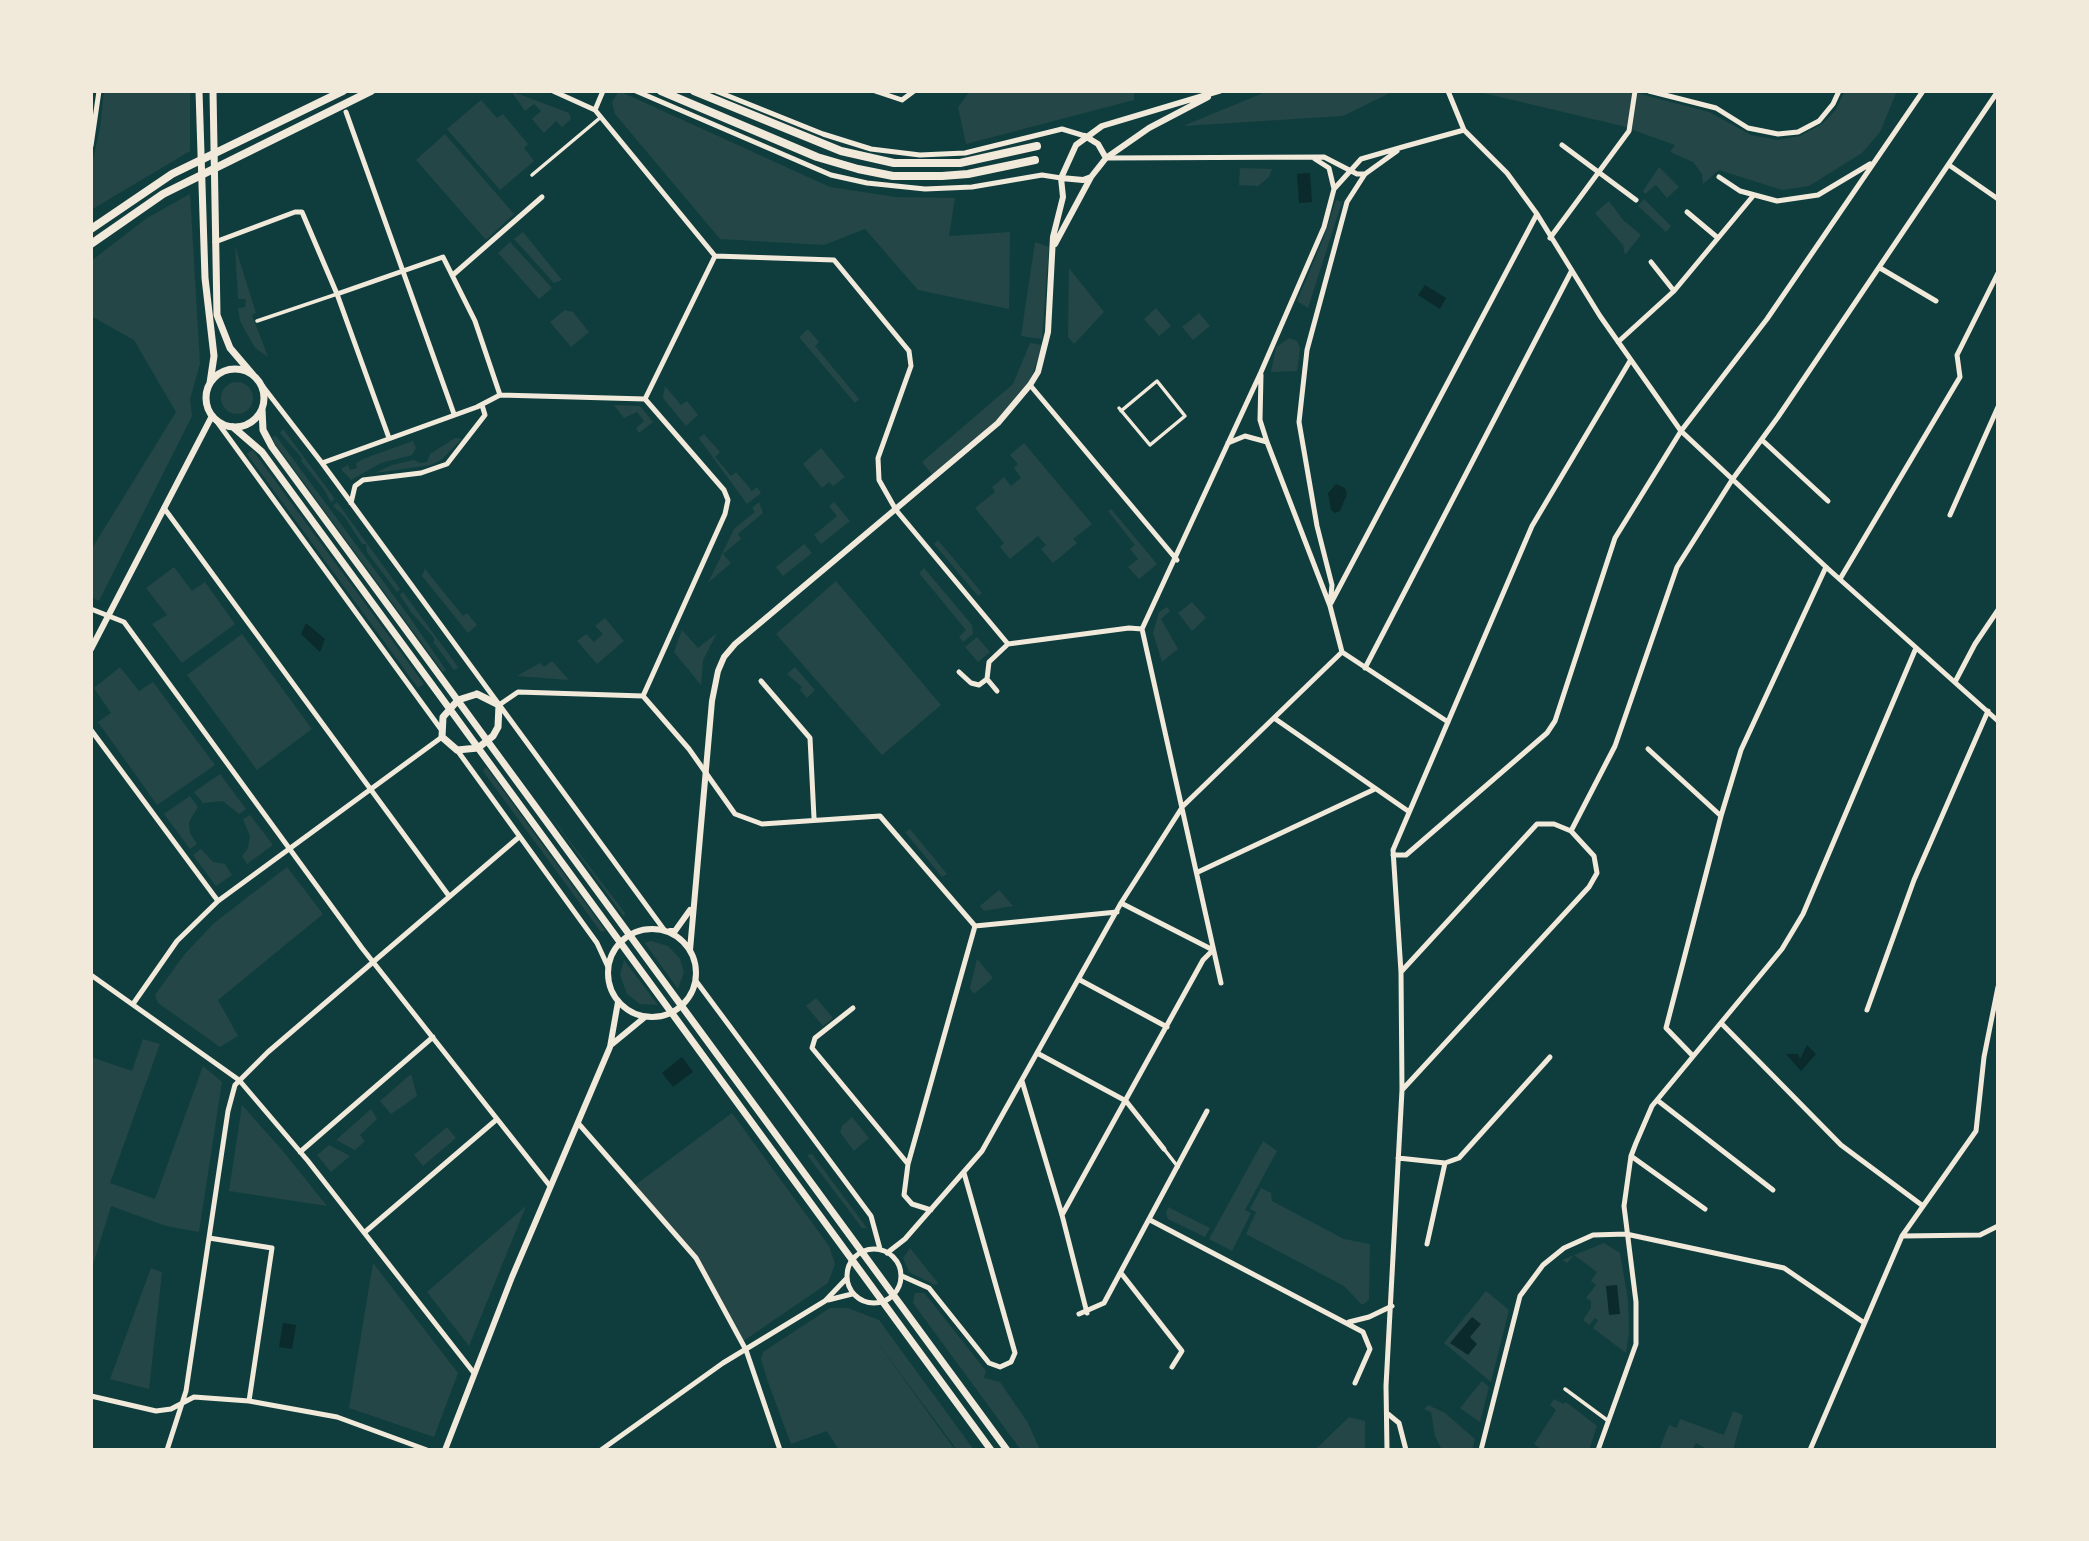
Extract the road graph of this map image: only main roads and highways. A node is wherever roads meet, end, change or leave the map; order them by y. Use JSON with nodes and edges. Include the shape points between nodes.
{"nodes":[{"id":1,"x":199,"y":91,"type":"edge"},
{"id":2,"x":213,"y":91,"type":"edge"},
{"id":3,"x":343,"y":91,"type":"edge"},
{"id":4,"x":371,"y":91,"type":"edge"},
{"id":5,"x":661,"y":91,"type":"edge"},
{"id":6,"x":694,"y":91,"type":"edge"},
{"id":7,"x":1037,"y":146,"type":"dead end"},
{"id":8,"x":1035,"y":160,"type":"dead end"},
{"id":9,"x":91,"y":229,"type":"edge"},
{"id":10,"x":91,"y":244,"type":"edge"},
{"id":11,"x":253,"y":375,"type":"junction"},
{"id":12,"x":210,"y":383,"type":"junction"},
{"id":13,"x":262,"y":409,"type":"junction"},
{"id":14,"x":233,"y":428,"type":"junction"},
{"id":15,"x":458,"y":700,"type":"junction"},
{"id":16,"x":448,"y":709,"type":"junction"},
{"id":17,"x":488,"y":741,"type":"junction"},
{"id":18,"x":478,"y":748,"type":"junction"},
{"id":19,"x":991,"y":1450,"type":"edge"},
{"id":20,"x":1007,"y":1450,"type":"edge"}],
"edges":[{"from":1,"to":12,"type":"main road","via":[[205,278],[214,356]]},
{"from":2,"to":11,"type":"main road","via":[[218,315],[223,337]]},
{"from":3,"to":9,"type":"main road","via":[[172,174]]},
{"from":4,"to":10,"type":"main road","via":[[178,185]]},
{"from":5,"to":8,"type":"main road","via":[[817,157],[892,176],[968,174]]},
{"from":6,"to":7,"type":"main road","via":[[841,151],[894,163],[960,163]]},
{"from":11,"to":12,"type":"main road","via":[[229,370]]},
{"from":11,"to":13,"type":"main road","via":[[261,384]]},
{"from":12,"to":14,"type":"main road","via":[[206,400],[214,418]]},
{"from":13,"to":14,"type":"main road","via":[[250,423]]},
{"from":13,"to":15,"type":"main road","via":[[262,430],[272,447]]},
{"from":14,"to":16,"type":"main road","via":[[262,452]]},
{"from":15,"to":16,"type":"main road"},
{"from":15,"to":17,"type":"main road"},
{"from":15,"to":17,"type":"main road","via":[[477,694],[499,705],[498,727]]},
{"from":16,"to":18,"type":"main road"},
{"from":16,"to":18,"type":"main road","via":[[440,728],[442,737],[457,750]]},
{"from":17,"to":18,"type":"main road"},
{"from":17,"to":20,"type":"main road"},
{"from":18,"to":19,"type":"main road"}]}
